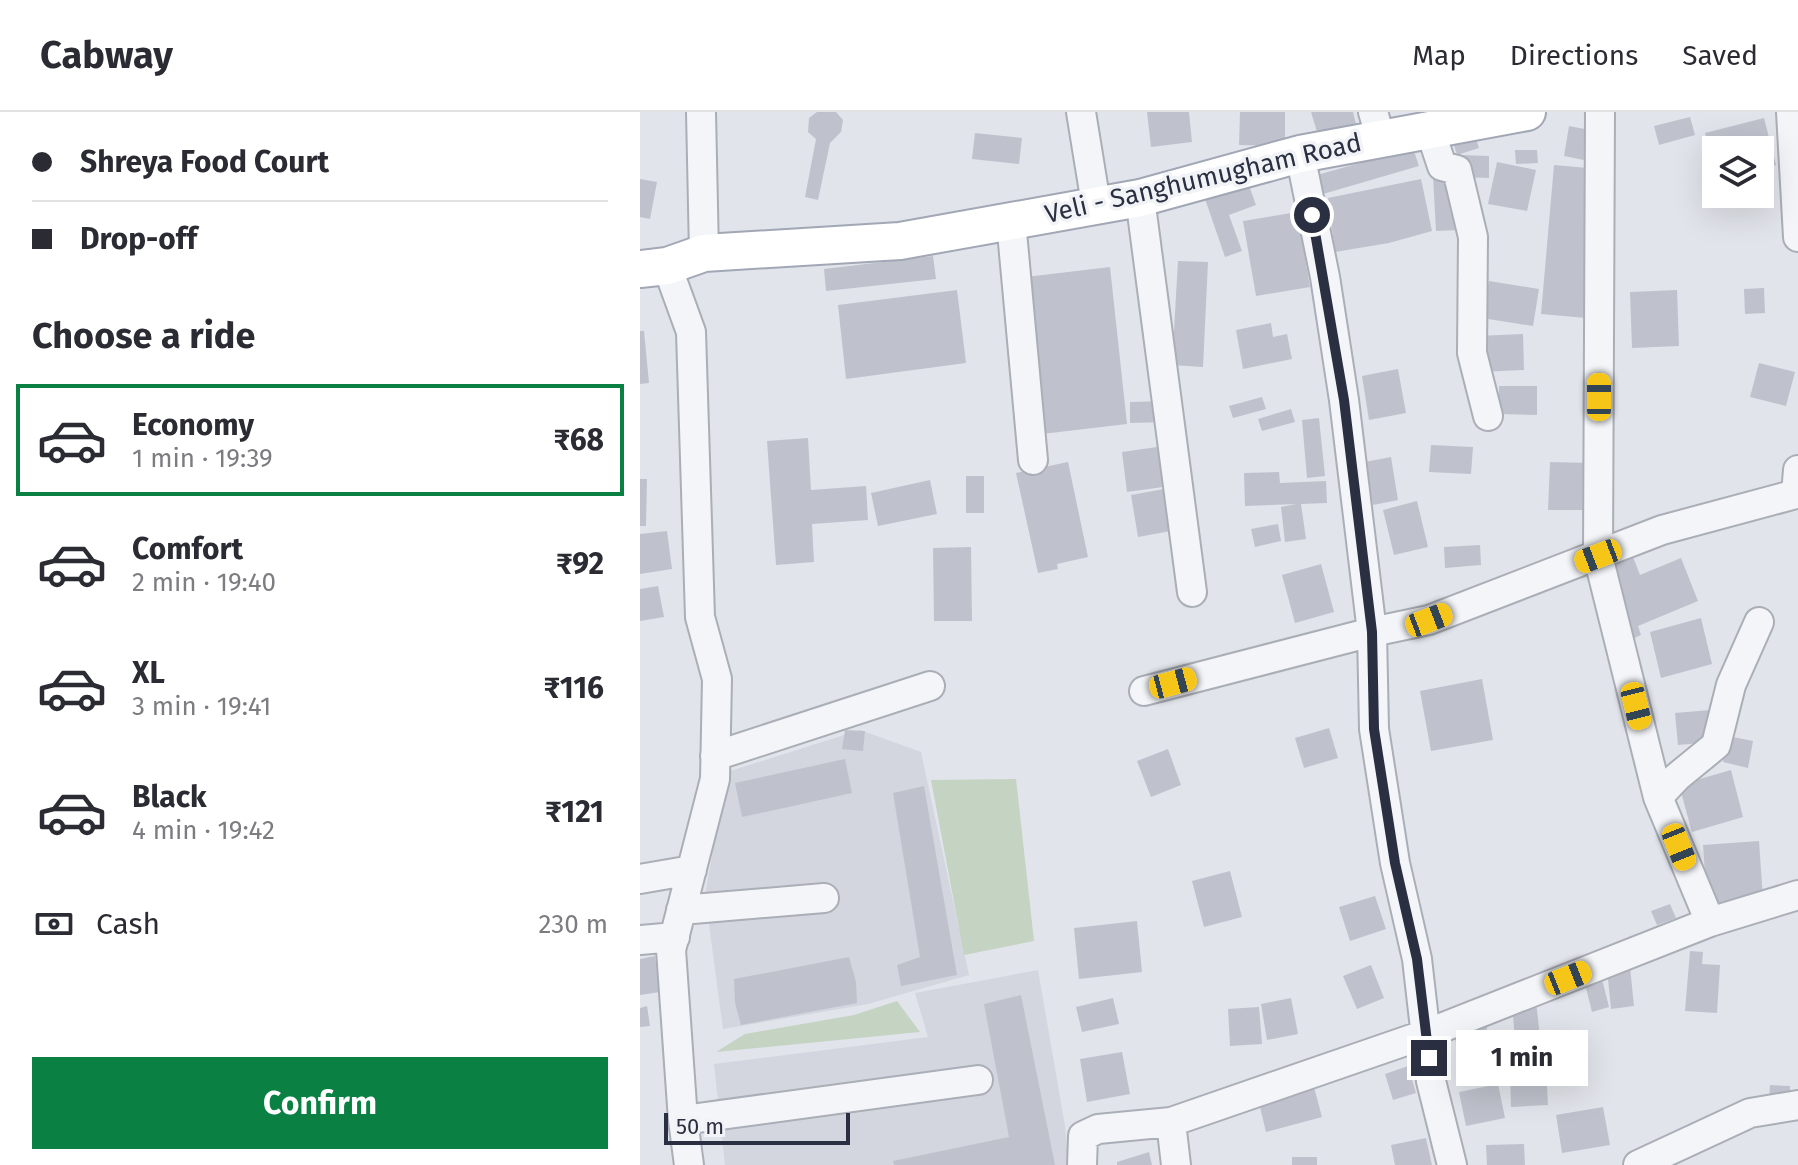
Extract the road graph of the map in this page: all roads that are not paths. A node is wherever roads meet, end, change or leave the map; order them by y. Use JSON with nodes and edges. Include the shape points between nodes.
{"nodes":[{"id":1,"x":701,"y":112,"type":"edge"},
{"id":2,"x":1081,"y":112,"type":"edge"},
{"id":3,"x":1600,"y":112,"type":"edge"},
{"id":4,"x":1791,"y":112,"type":"edge"},
{"id":5,"x":1520,"y":113,"type":"edge"},
{"id":6,"x":1377,"y":126,"type":"edge"},
{"id":7,"x":1430,"y":130,"type":"junction"},
{"id":8,"x":1300,"y":154,"type":"junction"},
{"id":9,"x":1140,"y":198,"type":"junction"},
{"id":10,"x":1096,"y":204,"type":"junction"},
{"id":11,"x":1011,"y":221,"type":"junction"},
{"id":12,"x":1798,"y":237,"type":"edge"},
{"id":13,"x":704,"y":253,"type":"junction"},
{"id":14,"x":654,"y":267,"type":"edge"},
{"id":15,"x":1488,"y":416,"type":"dead end"},
{"id":16,"x":1033,"y":460,"type":"dead end"},
{"id":17,"x":1798,"y":470,"type":"edge"},
{"id":18,"x":1598,"y":556,"type":"junction"},
{"id":19,"x":1192,"y":592,"type":"dead end"},
{"id":20,"x":1759,"y":622,"type":"dead end"},
{"id":21,"x":1372,"y":632,"type":"junction"},
{"id":22,"x":930,"y":686,"type":"dead end"},
{"id":23,"x":1144,"y":691,"type":"dead end"},
{"id":24,"x":715,"y":756,"type":"junction"},
{"id":25,"x":1658,"y":797,"type":"junction"},
{"id":26,"x":692,"y":870,"type":"junction"},
{"id":27,"x":640,"y":879,"type":"edge"},
{"id":28,"x":1798,"y":895,"type":"edge"},
{"id":29,"x":824,"y":898,"type":"dead end"},
{"id":30,"x":1710,"y":922,"type":"junction"},
{"id":31,"x":678,"y":923,"type":"junction"},
{"id":32,"x":640,"y":940,"type":"edge"},
{"id":33,"x":1426,"y":1034,"type":"junction"},
{"id":34,"x":978,"y":1080,"type":"dead end"},
{"id":35,"x":1798,"y":1105,"type":"edge"},
{"id":36,"x":683,"y":1120,"type":"junction"},
{"id":37,"x":1171,"y":1122,"type":"junction"},
{"id":38,"x":1644,"y":1164,"type":"edge"},
{"id":39,"x":689,"y":1165,"type":"edge"},
{"id":40,"x":1082,"y":1165,"type":"edge"},
{"id":41,"x":1176,"y":1165,"type":"edge"},
{"id":42,"x":1452,"y":1165,"type":"edge"}],
"edges":[{"from":1,"to":13,"type":"street"},
{"from":2,"to":10,"type":"street"},
{"from":3,"to":18,"type":"street"},
{"from":4,"to":12,"type":"street"},
{"from":5,"to":7,"type":"main road","name":"Veli - Sanghumugham Road"},
{"from":6,"to":7,"type":"main road","name":"Veli - Sanghumugham Road"},
{"from":6,"to":8,"type":"main road","name":"Veli - Sanghumugham Road"},
{"from":7,"to":15,"type":"street","via":[[1442,166],[1457,170],[1473,237],[1472,353]]},
{"from":8,"to":9,"type":"main road","name":"Veli - Sanghumugham Road"},
{"from":8,"to":21,"type":"street","via":[[1344,400]]},
{"from":9,"to":10,"type":"main road","name":"Veli - Sanghumugham Road"},
{"from":9,"to":19,"type":"street"},
{"from":10,"to":11,"type":"main road","name":"Veli - Sanghumugham Road"},
{"from":11,"to":13,"type":"main road","name":"Veli - Sanghumugham Road","via":[[900,241]]},
{"from":11,"to":16,"type":"street"},
{"from":13,"to":14,"type":"main road","name":"Veli - Sanghumugham Road"},
{"from":14,"to":24,"type":"street","via":[[691,332],[700,617],[717,679]]},
{"from":17,"to":18,"type":"street","via":[[1796,494],[1662,530]]},
{"from":18,"to":21,"type":"street","via":[[1429,620]]},
{"from":18,"to":25,"type":"street"},
{"from":20,"to":25,"type":"street","via":[[1731,685],[1716,745]]},
{"from":21,"to":23,"type":"street"},
{"from":21,"to":33,"type":"street","via":[[1374,729]]},
{"from":22,"to":24,"type":"street"},
{"from":24,"to":26,"type":"street","via":[[715,779]]},
{"from":25,"to":30,"type":"street"},
{"from":26,"to":27,"type":"street"},
{"from":26,"to":31,"type":"street"},
{"from":28,"to":30,"type":"street"},
{"from":29,"to":31,"type":"street"},
{"from":30,"to":33,"type":"street"},
{"from":31,"to":32,"type":"street"},
{"from":31,"to":36,"type":"street","via":[[671,950]]},
{"from":33,"to":37,"type":"street"},
{"from":33,"to":42,"type":"street","via":[[1431,1081]]},
{"from":34,"to":36,"type":"street"},
{"from":35,"to":38,"type":"street","via":[[1750,1113]]},
{"from":36,"to":39,"type":"street"},
{"from":37,"to":40,"type":"street","via":[[1098,1129],[1083,1136]]},
{"from":37,"to":41,"type":"street"}]}
